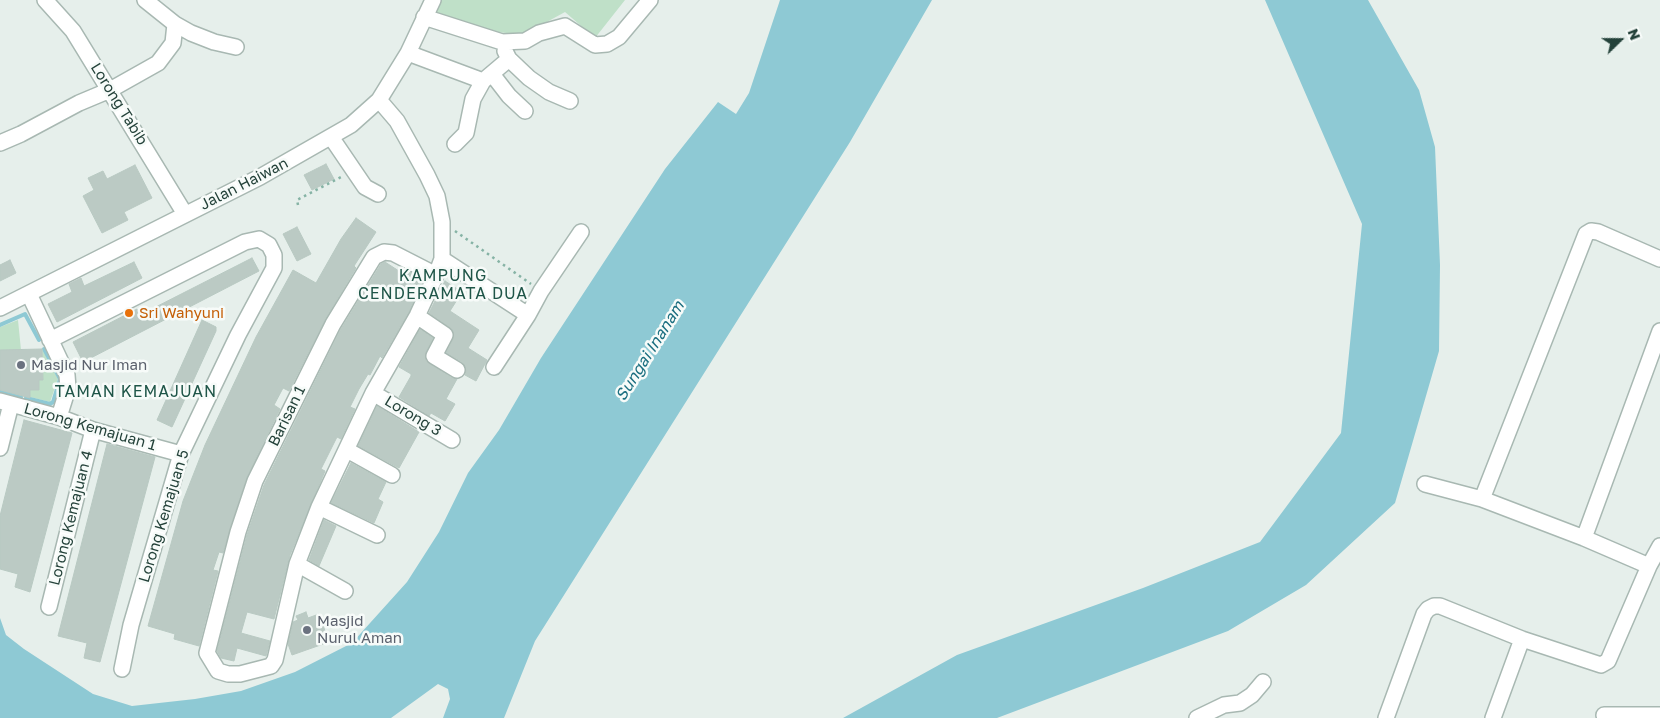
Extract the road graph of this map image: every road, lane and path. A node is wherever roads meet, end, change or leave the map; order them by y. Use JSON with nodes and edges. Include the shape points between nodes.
{"nodes":[{"id":1,"x":45,"y":0,"type":"edge"},
{"id":2,"x":146,"y":0,"type":"edge"},
{"id":3,"x":433,"y":0,"type":"edge"},
{"id":4,"x":650,"y":0,"type":"edge"},
{"id":5,"x":424,"y":17,"type":"junction"},
{"id":6,"x":175,"y":24,"type":"junction"},
{"id":7,"x":502,"y":42,"type":"junction"},
{"id":8,"x":236,"y":47,"type":"dead end"},
{"id":9,"x":408,"y":52,"type":"junction"},
{"id":10,"x":509,"y":59,"type":"junction"},
{"id":11,"x":488,"y":78,"type":"junction"},
{"id":12,"x":110,"y":90,"type":"junction"},
{"id":13,"x":379,"y":100,"type":"junction"},
{"id":14,"x":570,"y":101,"type":"dead end"},
{"id":15,"x":525,"y":111,"type":"dead end"},
{"id":16,"x":331,"y":137,"type":"junction"},
{"id":17,"x":0,"y":143,"type":"edge"},
{"id":18,"x":455,"y":144,"type":"dead end"},
{"id":19,"x":353,"y":170,"type":"junction"},
{"id":20,"x":378,"y":194,"type":"dead end"},
{"id":21,"x":298,"y":205,"type":"dead end"},
{"id":22,"x":185,"y":214,"type":"junction"},
{"id":23,"x":442,"y":222,"type":"junction"},
{"id":24,"x":582,"y":232,"type":"dead end"},
{"id":25,"x":442,"y":259,"type":"junction"},
{"id":26,"x":1660,"y":259,"type":"edge"},
{"id":27,"x":436,"y":276,"type":"junction"},
{"id":28,"x":541,"y":291,"type":"junction"},
{"id":29,"x":29,"y":294,"type":"junction"},
{"id":30,"x":0,"y":308,"type":"edge"},
{"id":31,"x":528,"y":315,"type":"junction"},
{"id":32,"x":417,"y":316,"type":"junction"},
{"id":33,"x":1660,"y":331,"type":"edge"},
{"id":34,"x":50,"y":340,"type":"junction"},
{"id":35,"x":494,"y":367,"type":"dead end"},
{"id":36,"x":457,"y":370,"type":"dead end"},
{"id":37,"x":373,"y":393,"type":"junction"},
{"id":38,"x":6,"y":403,"type":"edge"},
{"id":39,"x":59,"y":417,"type":"junction"},
{"id":40,"x":93,"y":430,"type":"junction"},
{"id":41,"x":452,"y":440,"type":"dead end"},
{"id":42,"x":0,"y":448,"type":"edge"},
{"id":43,"x":347,"y":450,"type":"junction"},
{"id":44,"x":181,"y":454,"type":"junction"},
{"id":45,"x":392,"y":475,"type":"dead end"},
{"id":46,"x":1425,"y":484,"type":"dead end"},
{"id":47,"x":1482,"y":499,"type":"junction"},
{"id":48,"x":320,"y":507,"type":"junction"},
{"id":49,"x":377,"y":535,"type":"dead end"},
{"id":50,"x":1584,"y":538,"type":"junction"},
{"id":51,"x":1660,"y":546,"type":"edge"},
{"id":52,"x":297,"y":564,"type":"junction"},
{"id":53,"x":1649,"y":566,"type":"junction"},
{"id":54,"x":345,"y":591,"type":"dead end"},
{"id":55,"x":49,"y":607,"type":"dead end"},
{"id":56,"x":1522,"y":639,"type":"junction"},
{"id":57,"x":122,"y":669,"type":"dead end"},
{"id":58,"x":1263,"y":682,"type":"dead end"},
{"id":59,"x":1604,"y":715,"type":"dead end"},
{"id":60,"x":1660,"y":716,"type":"edge"},
{"id":61,"x":1197,"y":718,"type":"edge"},
{"id":62,"x":1386,"y":718,"type":"edge"},
{"id":63,"x":1493,"y":718,"type":"edge"}],
"edges":[{"from":1,"to":12,"type":"street","name":"Lorong Tabib","via":[[74,31]]},
{"from":2,"to":6,"type":"street"},
{"from":3,"to":5,"type":"street","name":"Jalan Haiwan"},
{"from":4,"to":7,"type":"street","via":[[619,37],[608,44],[594,44],[565,26],[524,41]]},
{"from":5,"to":7,"type":"street"},
{"from":5,"to":9,"type":"street","name":"Jalan Haiwan"},
{"from":6,"to":8,"type":"street","via":[[214,42]]},
{"from":6,"to":12,"type":"street","via":[[172,43],[158,63]]},
{"from":7,"to":10,"type":"street"},
{"from":9,"to":11,"type":"street"},
{"from":9,"to":13,"type":"street","name":"Jalan Haiwan"},
{"from":10,"to":11,"type":"street"},
{"from":10,"to":14,"type":"street","via":[[549,92]]},
{"from":11,"to":15,"type":"street"},
{"from":11,"to":18,"type":"street","via":[[473,99],[466,133]]},
{"from":12,"to":17,"type":"street"},
{"from":12,"to":22,"type":"street","name":"Lorong Tabib"},
{"from":13,"to":16,"type":"street","name":"Jalan Haiwan","via":[[351,125]]},
{"from":13,"to":23,"type":"street","via":[[397,121],[427,175],[437,196]]},
{"from":16,"to":19,"type":"street"},
{"from":16,"to":22,"type":"street","name":"Jalan Haiwan"},
{"from":19,"to":20,"type":"street","via":[[365,187]]},
{"from":19,"to":21,"type":"path","via":[[297,200]]},
{"from":22,"to":29,"type":"street","name":"Jalan Haiwan"},
{"from":23,"to":25,"type":"street"},
{"from":23,"to":28,"type":"path"},
{"from":24,"to":28,"type":"street"},
{"from":25,"to":27,"type":"street"},
{"from":25,"to":31,"type":"street"},
{"from":26,"to":47,"type":"street","via":[[1598,232],[1586,234]]},
{"from":27,"to":32,"type":"street"},
{"from":27,"to":52,"type":"street","name":"Barisan 1","via":[[393,253],[384,252],[374,257],[333,324],[255,481],[238,532],[207,653],[218,671],[240,674],[270,666],[275,660]]},
{"from":28,"to":31,"type":"street"},
{"from":29,"to":30,"type":"street","name":"Jalan Haiwan"},
{"from":29,"to":34,"type":"street"},
{"from":31,"to":35,"type":"street"},
{"from":32,"to":36,"type":"street","via":[[446,334],[434,356]]},
{"from":32,"to":37,"type":"street"},
{"from":33,"to":50,"type":"street"},
{"from":34,"to":39,"type":"street","via":[[68,375],[68,388]]},
{"from":34,"to":44,"type":"street","name":"Lorong Kemajuan 5","via":[[245,242],[259,238],[269,245],[274,255],[274,268]]},
{"from":37,"to":41,"type":"street","name":"Lorong 3"},
{"from":37,"to":43,"type":"street"},
{"from":38,"to":39,"type":"street","name":"Lorong Kemajuan 1"},
{"from":38,"to":42,"type":"street"},
{"from":39,"to":40,"type":"street","name":"Lorong Kemajuan 1"},
{"from":40,"to":44,"type":"street","name":"Lorong Kemajuan 1"},
{"from":40,"to":55,"type":"street","name":"Lorong Kemajuan 4"},
{"from":43,"to":45,"type":"street"},
{"from":43,"to":48,"type":"street"},
{"from":44,"to":57,"type":"street","name":"Lorong Kemajuan 5","via":[[131,625]]},
{"from":46,"to":47,"type":"street"},
{"from":47,"to":50,"type":"street"},
{"from":48,"to":49,"type":"street"},
{"from":48,"to":52,"type":"street"},
{"from":50,"to":53,"type":"street"},
{"from":51,"to":53,"type":"street"},
{"from":52,"to":54,"type":"street"},
{"from":53,"to":56,"type":"street","via":[[1608,661],[1601,665]]},
{"from":56,"to":62,"type":"street","via":[[1440,606],[1428,609]]},
{"from":56,"to":63,"type":"street"},
{"from":58,"to":61,"type":"street","via":[[1240,703],[1224,705]]},
{"from":59,"to":60,"type":"street"}]}
